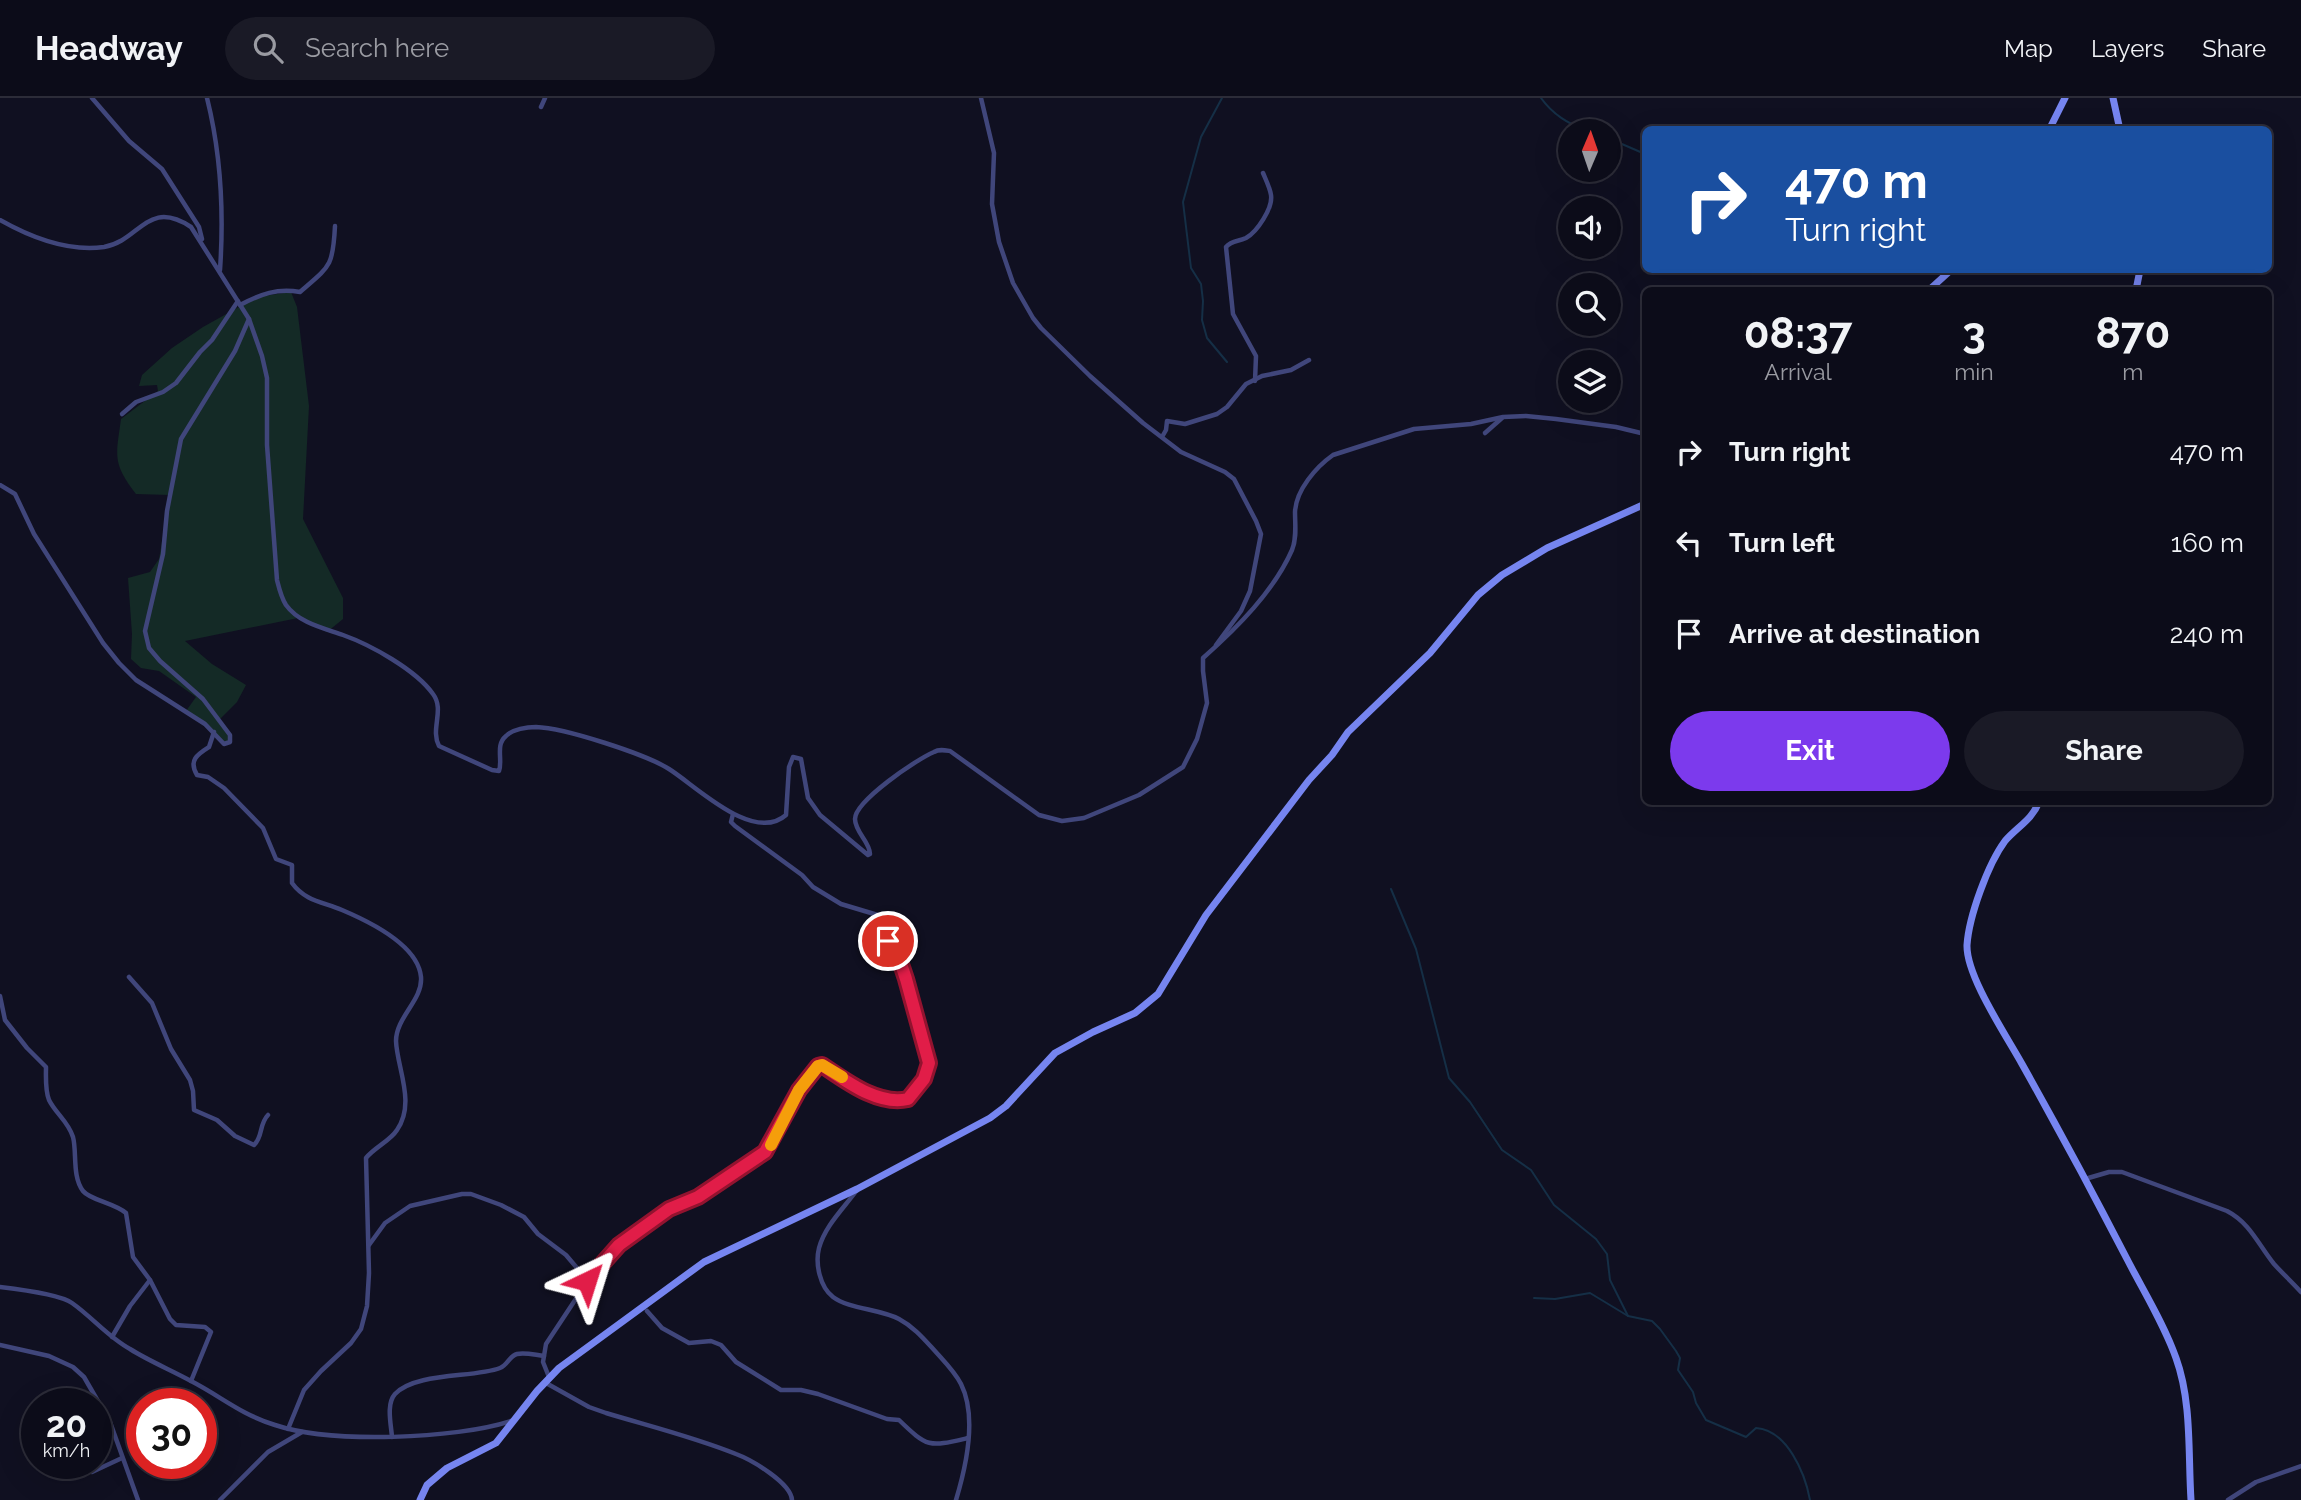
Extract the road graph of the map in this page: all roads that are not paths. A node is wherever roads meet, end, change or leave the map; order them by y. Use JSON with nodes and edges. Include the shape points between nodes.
{"nodes":[{"id":1,"x":92,"y":98,"type":"edge"},
{"id":2,"x":207,"y":98,"type":"edge"},
{"id":3,"x":545,"y":98,"type":"edge"},
{"id":4,"x":981,"y":98,"type":"edge"},
{"id":5,"x":2065,"y":98,"type":"edge"},
{"id":6,"x":2113,"y":98,"type":"edge"},
{"id":7,"x":541,"y":107,"type":"dead end"},
{"id":8,"x":2051,"y":126,"type":"edge"},
{"id":9,"x":2119,"y":126,"type":"edge"},
{"id":10,"x":1264,"y":173,"type":"dead end"},
{"id":11,"x":0,"y":220,"type":"edge"},
{"id":12,"x":335,"y":226,"type":"dead end"},
{"id":13,"x":203,"y":245,"type":"junction"},
{"id":14,"x":220,"y":271,"type":"junction"},
{"id":15,"x":1948,"y":273,"type":"edge"},
{"id":16,"x":1932,"y":287,"type":"edge"},
{"id":17,"x":239,"y":303,"type":"junction"},
{"id":18,"x":249,"y":319,"type":"junction"},
{"id":19,"x":1309,"y":360,"type":"dead end"},
{"id":20,"x":1255,"y":381,"type":"junction"},
{"id":21,"x":122,"y":414,"type":"dead end"},
{"id":22,"x":1503,"y":417,"type":"junction"},
{"id":23,"x":1485,"y":433,"type":"dead end"},
{"id":24,"x":1642,"y":433,"type":"edge"},
{"id":25,"x":1162,"y":437,"type":"junction"},
{"id":26,"x":0,"y":485,"type":"edge"},
{"id":27,"x":1642,"y":505,"type":"edge"},
{"id":28,"x":1213,"y":649,"type":"junction"},
{"id":29,"x":214,"y":732,"type":"junction"},
{"id":30,"x":2037,"y":805,"type":"edge"},
{"id":31,"x":733,"y":814,"type":"junction"},
{"id":32,"x":129,"y":978,"type":"dead end"},
{"id":33,"x":0,"y":996,"type":"edge"},
{"id":34,"x":268,"y":1115,"type":"dead end"},
{"id":35,"x":2085,"y":1179,"type":"junction"},
{"id":36,"x":857,"y":1189,"type":"junction"},
{"id":37,"x":369,"y":1246,"type":"junction"},
{"id":38,"x":150,"y":1280,"type":"junction"},
{"id":39,"x":587,"y":1281,"type":"junction"},
{"id":40,"x":0,"y":1287,"type":"edge"},
{"id":41,"x":2301,"y":1292,"type":"edge"},
{"id":42,"x":647,"y":1311,"type":"dead end"},
{"id":43,"x":112,"y":1337,"type":"junction"},
{"id":44,"x":0,"y":1345,"type":"edge"},
{"id":45,"x":544,"y":1356,"type":"junction"},
{"id":46,"x":547,"y":1380,"type":"junction"},
{"id":47,"x":191,"y":1381,"type":"junction"},
{"id":48,"x":514,"y":1421,"type":"junction"},
{"id":49,"x":288,"y":1429,"type":"junction"},
{"id":50,"x":303,"y":1432,"type":"junction"},
{"id":51,"x":392,"y":1437,"type":"junction"},
{"id":52,"x":968,"y":1438,"type":"junction"},
{"id":53,"x":122,"y":1458,"type":"junction"},
{"id":54,"x":112,"y":1461,"type":"edge"},
{"id":55,"x":2301,"y":1466,"type":"edge"},
{"id":56,"x":138,"y":1500,"type":"edge"},
{"id":57,"x":220,"y":1500,"type":"edge"},
{"id":58,"x":420,"y":1500,"type":"edge"},
{"id":59,"x":792,"y":1500,"type":"edge"},
{"id":60,"x":957,"y":1500,"type":"edge"},
{"id":61,"x":2191,"y":1500,"type":"edge"},
{"id":62,"x":2228,"y":1500,"type":"edge"}],
"edges":[{"from":1,"to":13,"type":"street","via":[[167,175],[199,227]]},
{"from":2,"to":14,"type":"street","via":[[222,182]]},
{"from":3,"to":7,"type":"street"},
{"from":4,"to":25,"type":"street","via":[[994,153],[995,226],[1013,283],[1041,328]]},
{"from":5,"to":8,"type":"street"},
{"from":6,"to":9,"type":"street"},
{"from":10,"to":20,"type":"street","via":[[1272,196],[1264,217],[1247,238],[1226,247],[1233,314],[1256,356]]},
{"from":11,"to":13,"type":"street","via":[[42,239],[98,247],[125,237],[146,221],[167,217],[191,227]]},
{"from":12,"to":17,"type":"street","via":[[334,256],[300,292],[276,290]]},
{"from":13,"to":14,"type":"street"},
{"from":14,"to":17,"type":"street"},
{"from":15,"to":16,"type":"street"},
{"from":17,"to":18,"type":"street"},
{"from":17,"to":21,"type":"street","via":[[176,383]]},
{"from":18,"to":29,"type":"street","via":[[235,351],[181,439],[163,554],[145,631],[149,648],[203,699],[230,734],[230,742],[224,744]]},
{"from":18,"to":31,"type":"street","via":[[267,378],[276,580],[287,606],[313,625],[372,647],[433,694],[439,712],[436,740],[444,749],[499,771],[505,736],[518,729],[556,730],[669,769]]},
{"from":19,"to":20,"type":"street"},
{"from":20,"to":25,"type":"street","via":[[1246,384],[1217,414],[1185,424],[1167,421]]},
{"from":22,"to":23,"type":"street"},
{"from":22,"to":24,"type":"street","via":[[1556,419]]},
{"from":22,"to":28,"type":"street","via":[[1414,429],[1324,462],[1297,500],[1293,548],[1283,566],[1266,592]]},
{"from":25,"to":28,"type":"street","via":[[1234,479],[1261,534],[1250,591]]},
{"from":26,"to":29,"type":"street","via":[[15,495],[34,534],[119,663],[136,680]]},
{"from":27,"to":36,"type":"street","via":[[1546,548],[1479,595],[1430,653],[1348,732],[1206,915],[1169,978],[1144,1007],[1055,1053],[990,1118]]},
{"from":28,"to":31,"type":"street","via":[[1203,657],[1207,703],[1197,739],[1182,767],[1139,795],[1084,818],[1062,821],[1039,815],[950,751],[942,750],[872,794],[857,812],[855,822],[870,849],[868,855],[820,815],[808,798],[797,757],[790,761],[786,815],[771,822]]},
{"from":29,"to":37,"type":"street","via":[[209,747],[195,756],[194,771],[224,788],[263,828],[273,856],[292,865],[293,886],[309,900],[345,911],[392,937],[419,969],[421,984],[396,1041],[404,1078],[401,1124],[366,1158]]},
{"from":30,"to":35,"type":"street","via":[[2000,849],[1987,877],[1968,936],[1968,959]]},
{"from":31,"to":39,"type":"street","via":[[735,826],[813,887],[841,904],[881,916],[917,1015],[928,1071],[908,1099],[897,1101],[876,1096],[818,1066],[799,1090],[765,1152],[698,1197],[669,1209],[619,1245]]},
{"from":32,"to":34,"type":"street","via":[[152,1003],[190,1080],[194,1110],[254,1145]]},
{"from":33,"to":38,"type":"street","via":[[5,1020],[46,1067],[49,1100],[74,1139],[83,1191],[126,1213],[133,1256]]},
{"from":35,"to":41,"type":"street","via":[[2122,1172],[2227,1211],[2250,1229]]},
{"from":35,"to":61,"type":"street","via":[[2176,1357],[2185,1391]]},
{"from":36,"to":46,"type":"street","via":[[704,1262],[582,1349]]},
{"from":36,"to":52,"type":"street","via":[[822,1239],[818,1251],[821,1280],[836,1300],[886,1313],[918,1332],[961,1384]]},
{"from":37,"to":39,"type":"street","via":[[386,1223],[410,1206],[471,1194],[524,1217]]},
{"from":37,"to":49,"type":"street","via":[[367,1306],[361,1329],[304,1390]]},
{"from":38,"to":43,"type":"street"},
{"from":38,"to":47,"type":"street","via":[[176,1325],[205,1327],[211,1332]]},
{"from":39,"to":45,"type":"street","via":[[549,1338]]},
{"from":40,"to":43,"type":"street","via":[[60,1297]]},
{"from":42,"to":52,"type":"street","via":[[662,1328],[689,1343],[722,1345],[736,1362],[781,1390],[818,1394],[899,1420],[922,1441],[938,1445]]},
{"from":43,"to":47,"type":"street"},
{"from":44,"to":53,"type":"street","via":[[49,1356],[73,1367],[95,1392]]},
{"from":45,"to":46,"type":"street"},
{"from":45,"to":51,"type":"street","via":[[519,1353],[501,1368],[405,1387],[390,1405]]},
{"from":46,"to":48,"type":"street"},
{"from":46,"to":59,"type":"street","via":[[606,1413],[738,1454],[786,1485]]},
{"from":47,"to":49,"type":"street","via":[[238,1410]]},
{"from":48,"to":51,"type":"street","via":[[475,1431]]},
{"from":48,"to":58,"type":"street","via":[[496,1443],[447,1468],[427,1485]]},
{"from":49,"to":50,"type":"street"},
{"from":50,"to":51,"type":"street"},
{"from":50,"to":57,"type":"street","via":[[268,1452]]},
{"from":52,"to":60,"type":"street"},
{"from":53,"to":54,"type":"street"},
{"from":53,"to":56,"type":"street"},
{"from":55,"to":62,"type":"street","via":[[2256,1482]]}]}
